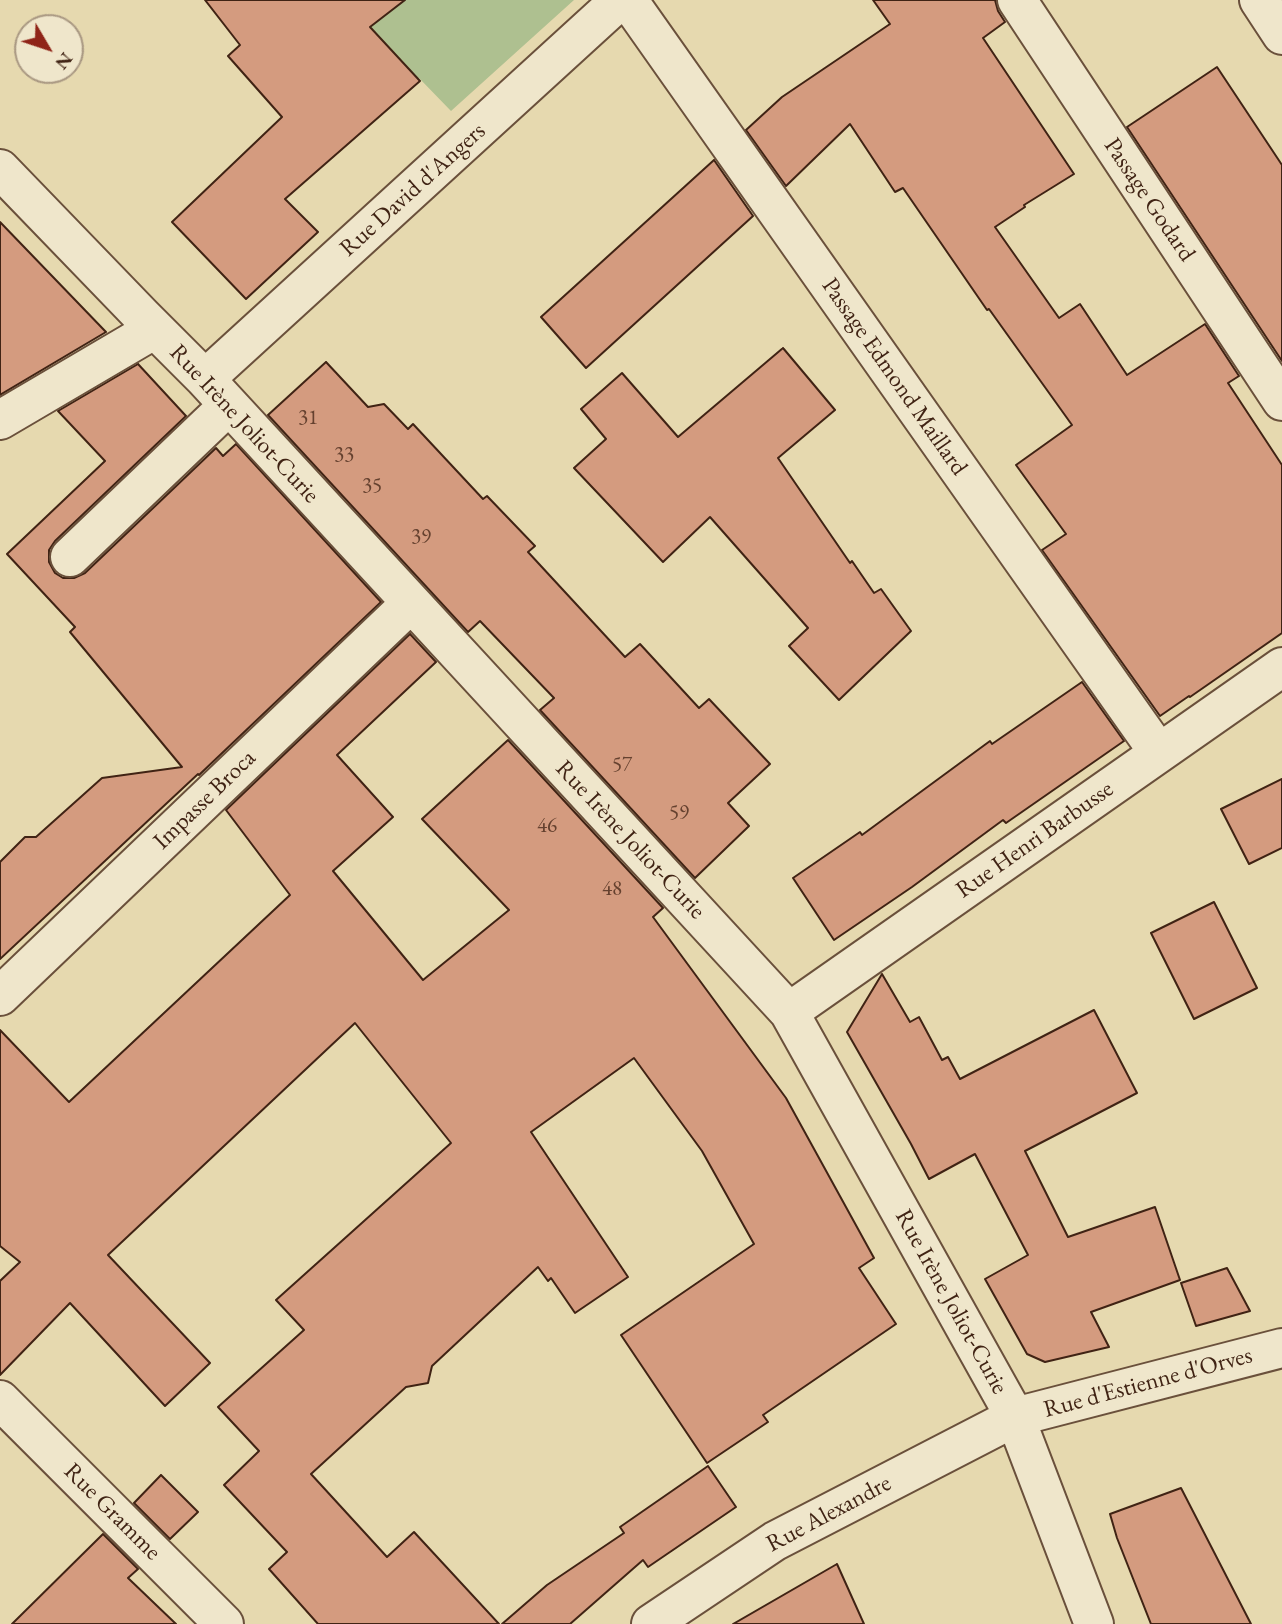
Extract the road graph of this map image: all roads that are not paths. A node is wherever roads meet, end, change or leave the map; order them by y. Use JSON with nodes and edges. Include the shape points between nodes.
{"nodes":[{"id":1,"x":620,"y":0,"type":"edge"},
{"id":2,"x":628,"y":0,"type":"edge"},
{"id":3,"x":1017,"y":0,"type":"edge"},
{"id":4,"x":1259,"y":0,"type":"edge"},
{"id":5,"x":1282,"y":35,"type":"edge"},
{"id":6,"x":0,"y":169,"type":"edge"},
{"id":7,"x":155,"y":329,"type":"junction"},
{"id":8,"x":217,"y":392,"type":"junction"},
{"id":9,"x":1282,"y":401,"type":"edge"},
{"id":10,"x":0,"y":420,"type":"edge"},
{"id":11,"x":70,"y":557,"type":"dead end"},
{"id":12,"x":411,"y":603,"type":"junction"},
{"id":13,"x":1282,"y":667,"type":"edge"},
{"id":14,"x":1159,"y":753,"type":"junction"},
{"id":15,"x":0,"y":996,"type":"edge"},
{"id":16,"x":789,"y":1012,"type":"junction"},
{"id":17,"x":1282,"y":1348,"type":"edge"},
{"id":18,"x":0,"y":1400,"type":"edge"},
{"id":19,"x":1015,"y":1417,"type":"junction"},
{"id":20,"x":223,"y":1624,"type":"edge"},
{"id":21,"x":651,"y":1624,"type":"edge"},
{"id":22,"x":1094,"y":1624,"type":"edge"}],
"edges":[{"from":1,"to":8,"type":"street","name":"Rue David d'Angers"},
{"from":2,"to":14,"type":"street","name":"Passage Edmond Maillard"},
{"from":3,"to":9,"type":"street","name":"Passage Godard"},
{"from":4,"to":5,"type":"street"},
{"from":6,"to":7,"type":"street","name":"Rue Irène Joliot-Curie"},
{"from":7,"to":8,"type":"street","name":"Rue Irène Joliot-Curie"},
{"from":7,"to":10,"type":"street"},
{"from":8,"to":11,"type":"street","name":"Rue David d'Angers"},
{"from":8,"to":12,"type":"street","name":"Rue Irène Joliot-Curie"},
{"from":12,"to":15,"type":"street","name":"Impasse Broca"},
{"from":12,"to":16,"type":"street","name":"Rue Irène Joliot-Curie"},
{"from":13,"to":14,"type":"street","name":"Rue Henri Barbusse"},
{"from":14,"to":16,"type":"street","name":"Rue Henri Barbusse"},
{"from":16,"to":19,"type":"street","name":"Rue Irène Joliot-Curie"},
{"from":17,"to":19,"type":"street","name":"Rue d'Estienne d'Orves"},
{"from":18,"to":20,"type":"street","name":"Rue Gramme"},
{"from":19,"to":21,"type":"street","name":"Rue Alexandre","via":[[775,1541]]},
{"from":19,"to":22,"type":"street","name":"Rue Irène Joliot-Curie"}]}
